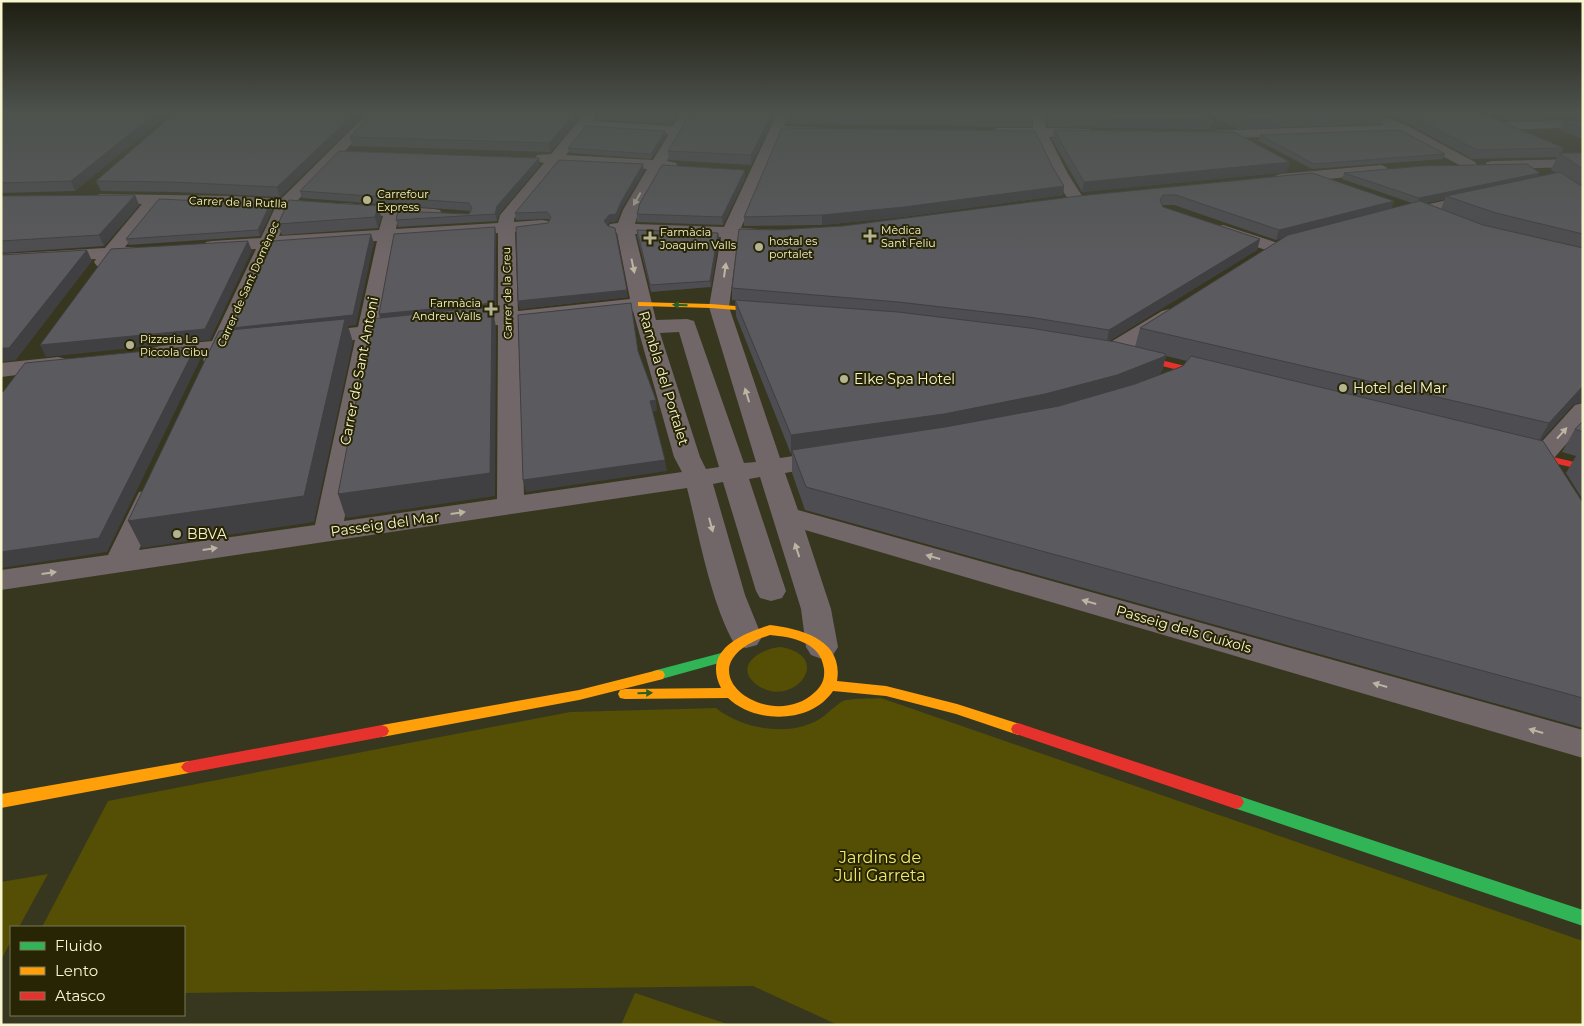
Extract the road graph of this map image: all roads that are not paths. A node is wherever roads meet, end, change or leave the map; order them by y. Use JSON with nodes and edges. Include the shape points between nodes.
{"nodes":[{"id":1,"x":328,"y":160,"type":"edge"},
{"id":2,"x":554,"y":160,"type":"edge"},
{"id":3,"x":570,"y":160,"type":"edge"},
{"id":4,"x":659,"y":160,"type":"edge"},
{"id":5,"x":762,"y":160,"type":"edge"},
{"id":6,"x":1053,"y":160,"type":"edge"},
{"id":7,"x":1460,"y":160,"type":"edge"},
{"id":8,"x":1285,"y":162,"type":"edge"},
{"id":9,"x":1583,"y":163,"type":"edge"},
{"id":10,"x":1529,"y":164,"type":"junction"},
{"id":11,"x":656,"y":165,"type":"junction"},
{"id":12,"x":1470,"y":165,"type":"junction"},
{"id":13,"x":1436,"y":166,"type":"edge"},
{"id":14,"x":683,"y":167,"type":"edge"},
{"id":15,"x":1399,"y":168,"type":"edge"},
{"id":16,"x":739,"y":171,"type":"edge"},
{"id":17,"x":757,"y":172,"type":"junction"},
{"id":18,"x":1310,"y":176,"type":"junction"},
{"id":19,"x":1262,"y":181,"type":"edge"},
{"id":20,"x":1555,"y":182,"type":"edge"},
{"id":21,"x":1346,"y":187,"type":"edge"},
{"id":22,"x":90,"y":193,"type":"edge"},
{"id":23,"x":1499,"y":194,"type":"edge"},
{"id":24,"x":1092,"y":197,"type":"edge"},
{"id":25,"x":155,"y":199,"type":"junction"},
{"id":26,"x":1076,"y":199,"type":"junction"},
{"id":27,"x":1057,"y":201,"type":"edge"},
{"id":28,"x":285,"y":204,"type":"junction"},
{"id":29,"x":392,"y":211,"type":"junction"},
{"id":30,"x":1388,"y":211,"type":"edge"},
{"id":31,"x":1414,"y":212,"type":"junction"},
{"id":32,"x":1203,"y":223,"type":"edge"},
{"id":33,"x":510,"y":224,"type":"junction"},
{"id":34,"x":1447,"y":224,"type":"edge"},
{"id":35,"x":542,"y":225,"type":"edge"},
{"id":36,"x":620,"y":229,"type":"junction"},
{"id":37,"x":730,"y":232,"type":"junction"},
{"id":38,"x":794,"y":233,"type":"edge"},
{"id":39,"x":385,"y":235,"type":"junction"},
{"id":40,"x":267,"y":242,"type":"junction"},
{"id":41,"x":1294,"y":243,"type":"edge"},
{"id":42,"x":198,"y":247,"type":"edge"},
{"id":43,"x":1275,"y":248,"type":"junction"},
{"id":44,"x":158,"y":250,"type":"edge"},
{"id":45,"x":109,"y":254,"type":"junction"},
{"id":46,"x":1259,"y":258,"type":"edge"},
{"id":47,"x":1,"y":260,"type":"edge"},
{"id":48,"x":93,"y":276,"type":"edge"},
{"id":49,"x":1185,"y":305,"type":"edge"},
{"id":50,"x":789,"y":312,"type":"edge"},
{"id":51,"x":722,"y":315,"type":"junction"},
{"id":52,"x":645,"y":316,"type":"junction"},
{"id":53,"x":508,"y":318,"type":"junction"},
{"id":54,"x":687,"y":325,"type":"junction"},
{"id":55,"x":366,"y":332,"type":"junction"},
{"id":56,"x":43,"y":344,"type":"edge"},
{"id":57,"x":220,"y":347,"type":"junction"},
{"id":58,"x":1107,"y":350,"type":"joint"},
{"id":59,"x":143,"y":355,"type":"edge"},
{"id":60,"x":75,"y":362,"type":"edge"},
{"id":61,"x":27,"y":367,"type":"junction"},
{"id":62,"x":1180,"y":367,"type":"junction"},
{"id":63,"x":1,"y":370,"type":"edge"},
{"id":64,"x":1227,"y":379,"type":"edge"},
{"id":65,"x":203,"y":383,"type":"edge"},
{"id":66,"x":1160,"y":384,"type":"edge"},
{"id":67,"x":6,"y":393,"type":"edge"},
{"id":68,"x":1583,"y":410,"type":"edge"},
{"id":69,"x":1512,"y":450,"type":"edge"},
{"id":70,"x":846,"y":456,"type":"edge"},
{"id":71,"x":1541,"y":457,"type":"junction"},
{"id":72,"x":1583,"y":467,"type":"edge"},
{"id":73,"x":770,"y":468,"type":"junction"},
{"id":74,"x":733,"y":473,"type":"junction"},
{"id":75,"x":698,"y":478,"type":"junction"},
{"id":76,"x":157,"y":482,"type":"edge"},
{"id":77,"x":511,"y":505,"type":"junction"},
{"id":78,"x":786,"y":515,"type":"junction"},
{"id":79,"x":1583,"y":526,"type":"edge"},
{"id":80,"x":328,"y":532,"type":"junction"},
{"id":81,"x":119,"y":563,"type":"junction"},
{"id":82,"x":1,"y":580,"type":"edge"},
{"id":83,"x":814,"y":586,"type":"junction"},
{"id":84,"x":770,"y":591,"type":"junction"},
{"id":85,"x":730,"y":595,"type":"junction"},
{"id":86,"x":746,"y":637,"type":"junction"},
{"id":87,"x":822,"y":647,"type":"junction"},
{"id":88,"x":725,"y":657,"type":"junction"},
{"id":89,"x":828,"y":685,"type":"junction"},
{"id":90,"x":730,"y":693,"type":"junction"},
{"id":91,"x":579,"y":695,"type":"junction"},
{"id":92,"x":1583,"y":744,"type":"edge"},
{"id":93,"x":1,"y":801,"type":"edge"},
{"id":94,"x":1583,"y":918,"type":"edge"}],
"edges":[{"from":1,"to":28,"type":"street","name":"Carrer de Sant Domènec"},
{"from":2,"to":33,"type":"street"},
{"from":3,"to":11,"type":"street"},
{"from":4,"to":11,"type":"street"},
{"from":5,"to":17,"type":"street"},
{"from":6,"to":26,"type":"street"},
{"from":7,"to":12,"type":"street"},
{"from":8,"to":18,"type":"street"},
{"from":9,"to":10,"type":"street"},
{"from":10,"to":12,"type":"street"},
{"from":10,"to":20,"type":"street"},
{"from":11,"to":14,"type":"street"},
{"from":11,"to":36,"type":"street","one_way":true},
{"from":12,"to":13,"type":"street"},
{"from":15,"to":18,"type":"street"},
{"from":16,"to":17,"type":"street"},
{"from":17,"to":37,"type":"street"},
{"from":18,"to":19,"type":"street"},
{"from":18,"to":21,"type":"street"},
{"from":22,"to":25,"type":"street","name":"Carrer de la Rutlla"},
{"from":23,"to":31,"type":"street"},
{"from":24,"to":26,"type":"street"},
{"from":25,"to":28,"type":"street","name":"Carrer de la Rutlla"},
{"from":25,"to":45,"type":"street"},
{"from":26,"to":27,"type":"street"},
{"from":28,"to":29,"type":"street","name":"Carrer de la Rutlla"},
{"from":28,"to":40,"type":"street","name":"Carrer de Sant Domènec"},
{"from":29,"to":33,"type":"street","name":"Carrer de la Rutlla"},
{"from":29,"to":39,"type":"street","name":"Carrer de Sant Antoni"},
{"from":30,"to":31,"type":"street"},
{"from":31,"to":34,"type":"street"},
{"from":32,"to":43,"type":"street"},
{"from":33,"to":35,"type":"street"},
{"from":33,"to":39,"type":"street"},
{"from":33,"to":53,"type":"street","name":"Carrer de la Creu"},
{"from":36,"to":37,"type":"street"},
{"from":36,"to":52,"type":"street","one_way":true},
{"from":37,"to":38,"type":"street"},
{"from":51,"to":37,"type":"street","one_way":true},
{"from":39,"to":40,"type":"street"},
{"from":39,"to":55,"type":"street","name":"Carrer de Sant Antoni"},
{"from":40,"to":42,"type":"street"},
{"from":40,"to":57,"type":"street","name":"Carrer de Sant Domènec"},
{"from":41,"to":43,"type":"street"},
{"from":43,"to":46,"type":"street"},
{"from":44,"to":45,"type":"street"},
{"from":45,"to":47,"type":"street"},
{"from":45,"to":48,"type":"street"},
{"from":49,"to":58,"type":"street"},
{"from":50,"to":51,"type":"main road","name":"Rambla del Portalet"},
{"from":51,"to":52,"type":"main road","name":"Rambla del Portalet","one_way":true},
{"from":51,"to":54,"type":"street"},
{"from":73,"to":51,"type":"street","one_way":true},
{"from":52,"to":53,"type":"street"},
{"from":52,"to":54,"type":"street"},
{"from":52,"to":75,"type":"street","name":"Rambla del Portalet","via":[[687,457]]},
{"from":53,"to":55,"type":"street"},
{"from":53,"to":77,"type":"street","name":"Carrer de la Creu"},
{"from":54,"to":74,"type":"street"},
{"from":55,"to":57,"type":"street"},
{"from":55,"to":80,"type":"street","name":"Carrer de Sant Antoni"},
{"from":56,"to":61,"type":"street"},
{"from":57,"to":59,"type":"street"},
{"from":57,"to":65,"type":"street","name":"Carrer de Sant Domènec"},
{"from":58,"to":62,"type":"main road"},
{"from":60,"to":61,"type":"street"},
{"from":61,"to":63,"type":"street"},
{"from":61,"to":67,"type":"street"},
{"from":62,"to":64,"type":"main road"},
{"from":62,"to":66,"type":"street","via":[[1168,381]]},
{"from":71,"to":68,"type":"street","one_way":true},
{"from":69,"to":71,"type":"main road"},
{"from":70,"to":73,"type":"street","name":"Passeig del Mar"},
{"from":71,"to":72,"type":"main road"},
{"from":71,"to":79,"type":"street"},
{"from":73,"to":74,"type":"street","name":"Passeig del Mar"},
{"from":73,"to":78,"type":"street"},
{"from":74,"to":75,"type":"street","name":"Passeig del Mar"},
{"from":74,"to":84,"type":"street"},
{"from":75,"to":77,"type":"street","name":"Passeig del Mar"},
{"from":75,"to":85,"type":"street","name":"Rambla del Portalet","one_way":true},
{"from":76,"to":81,"type":"street"},
{"from":80,"to":77,"type":"street","name":"Passeig del Mar","one_way":true},
{"from":83,"to":78,"type":"street","one_way":true},
{"from":92,"to":78,"type":"street","name":"Passeig dels Guíxols","one_way":true},
{"from":81,"to":80,"type":"street","name":"Passeig del Mar","one_way":true},
{"from":82,"to":81,"type":"street","name":"Passeig del Mar","one_way":true},
{"from":83,"to":84,"type":"street"},
{"from":83,"to":87,"type":"street"},
{"from":84,"to":85,"type":"street"},
{"from":85,"to":86,"type":"street","name":"Rambla del Portalet"},
{"from":86,"to":87,"type":"main road","via":[[770,630],[787,631],[811,638]]},
{"from":86,"to":88,"type":"main road"},
{"from":87,"to":89,"type":"main road","via":[[831,665]]},
{"from":88,"to":90,"type":"main road","via":[[722,675]]},
{"from":88,"to":91,"type":"main road"},
{"from":89,"to":90,"type":"main road","via":[[810,703],[782,712],[752,708]]},
{"from":89,"to":94,"type":"main road","via":[[886,690],[957,710]]},
{"from":91,"to":90,"type":"main road","one_way":true},
{"from":91,"to":93,"type":"main road"}]}
